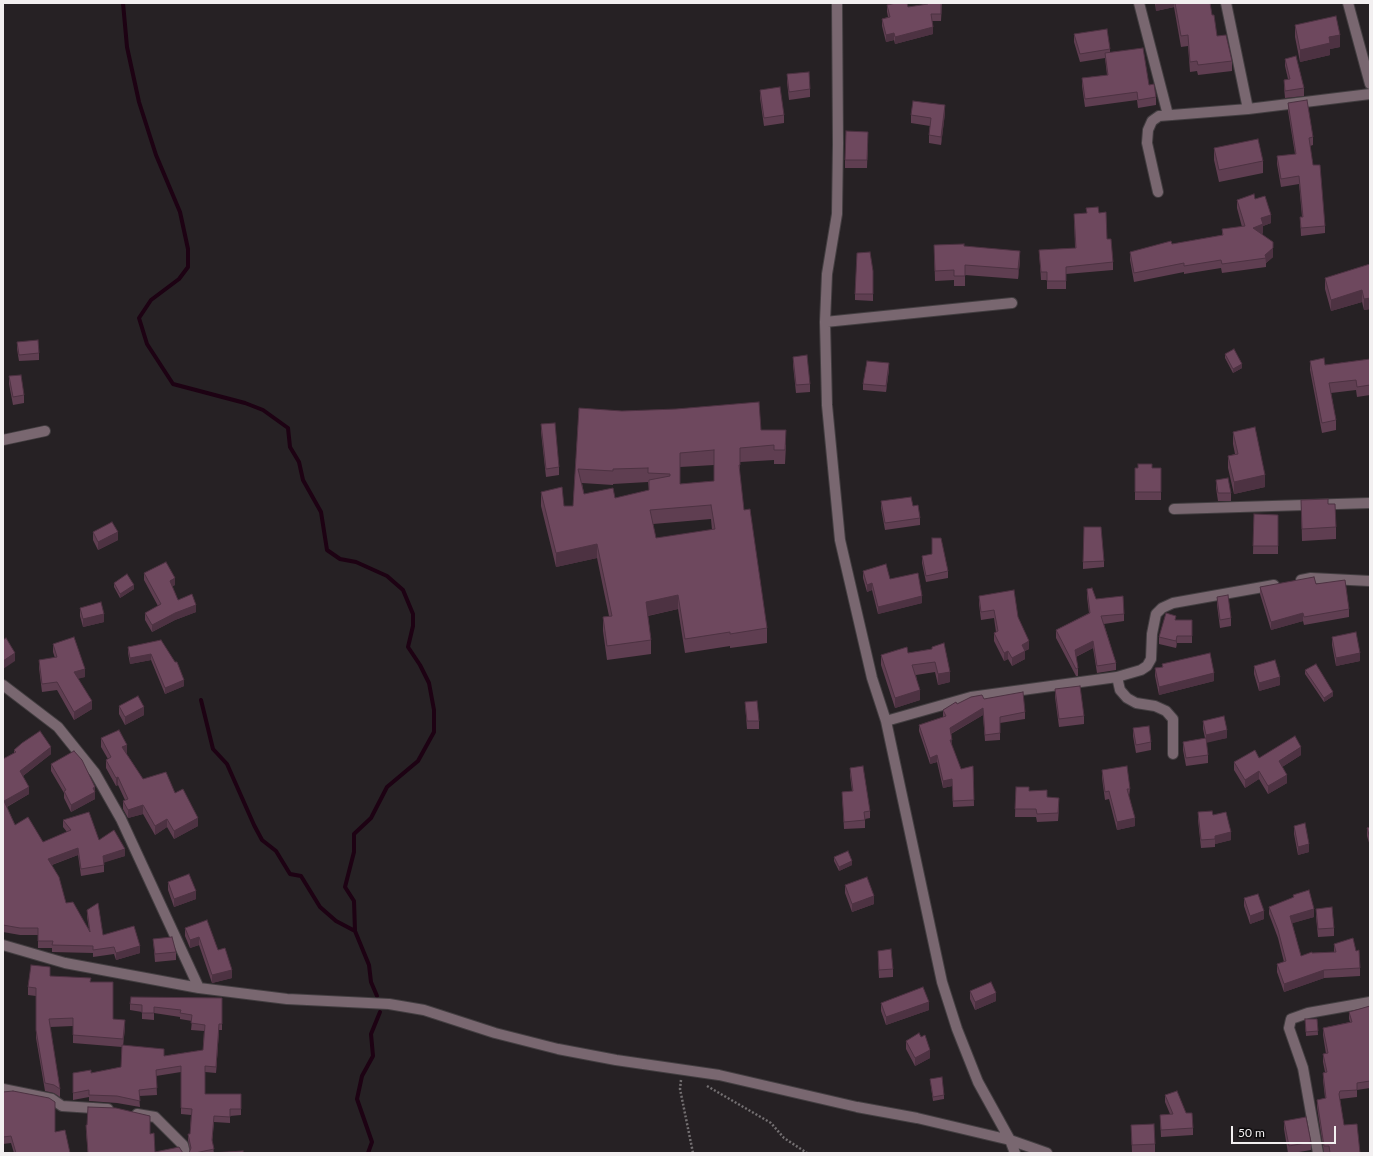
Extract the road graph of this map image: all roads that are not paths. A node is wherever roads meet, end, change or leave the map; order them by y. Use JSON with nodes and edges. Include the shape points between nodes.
{"nodes":[{"id":1,"x":836,"y":3,"type":"edge"},
{"id":2,"x":1139,"y":3,"type":"edge"},
{"id":3,"x":1226,"y":3,"type":"edge"},
{"id":4,"x":1348,"y":3,"type":"edge"},
{"id":5,"x":1370,"y":84,"type":"edge"},
{"id":6,"x":1370,"y":94,"type":"edge"},
{"id":7,"x":1248,"y":109,"type":"junction"},
{"id":8,"x":1168,"y":115,"type":"junction"},
{"id":9,"x":1158,"y":192,"type":"dead end"},
{"id":10,"x":1012,"y":303,"type":"dead end"},
{"id":11,"x":825,"y":322,"type":"junction"},
{"id":12,"x":45,"y":431,"type":"dead end"},
{"id":13,"x":3,"y":440,"type":"edge"},
{"id":14,"x":1370,"y":503,"type":"edge"},
{"id":15,"x":1174,"y":509,"type":"dead end"},
{"id":16,"x":1370,"y":581,"type":"edge"},
{"id":17,"x":1117,"y":677,"type":"junction"},
{"id":18,"x":3,"y":685,"type":"edge"},
{"id":19,"x":886,"y":721,"type":"junction"},
{"id":20,"x":1173,"y":754,"type":"dead end"},
{"id":21,"x":3,"y":945,"type":"edge"},
{"id":22,"x":199,"y":988,"type":"junction"},
{"id":23,"x":1370,"y":1002,"type":"edge"},
{"id":24,"x":3,"y":1089,"type":"edge"},
{"id":25,"x":1010,"y":1140,"type":"junction"},
{"id":26,"x":185,"y":1153,"type":"edge"},
{"id":27,"x":1015,"y":1153,"type":"edge"},
{"id":28,"x":1047,"y":1153,"type":"edge"},
{"id":29,"x":1318,"y":1153,"type":"edge"}],
"edges":[{"from":1,"to":11,"type":"street","via":[[837,214],[827,274]]},
{"from":2,"to":8,"type":"street"},
{"from":3,"to":7,"type":"street"},
{"from":4,"to":5,"type":"street"},
{"from":6,"to":7,"type":"street"},
{"from":7,"to":8,"type":"street"},
{"from":8,"to":9,"type":"street","via":[[1155,118],[1148,130],[1147,143]]},
{"from":10,"to":11,"type":"street"},
{"from":11,"to":19,"type":"street","via":[[827,405],[840,540],[872,678]]},
{"from":12,"to":13,"type":"street"},
{"from":14,"to":15,"type":"street"},
{"from":16,"to":17,"type":"street","via":[[1311,578],[1173,603],[1156,614],[1151,659],[1147,666]]},
{"from":17,"to":19,"type":"street","via":[[971,697]]},
{"from":17,"to":20,"type":"street","via":[[1120,690],[1127,698],[1166,711],[1173,719]]},
{"from":18,"to":22,"type":"street","via":[[58,727],[95,773],[121,819]]},
{"from":19,"to":25,"type":"street","via":[[942,982],[978,1082]]},
{"from":21,"to":22,"type":"street","via":[[65,963]]},
{"from":22,"to":25,"type":"street","via":[[287,999],[389,1004],[424,1010],[495,1033],[558,1049],[719,1075]]},
{"from":23,"to":29,"type":"street","via":[[1308,1012],[1291,1019],[1289,1028],[1303,1068]]},
{"from":24,"to":26,"type":"street","via":[[52,1099],[62,1106],[120,1110],[155,1117],[183,1145]]},
{"from":25,"to":27,"type":"street"},
{"from":25,"to":28,"type":"street"}]}
